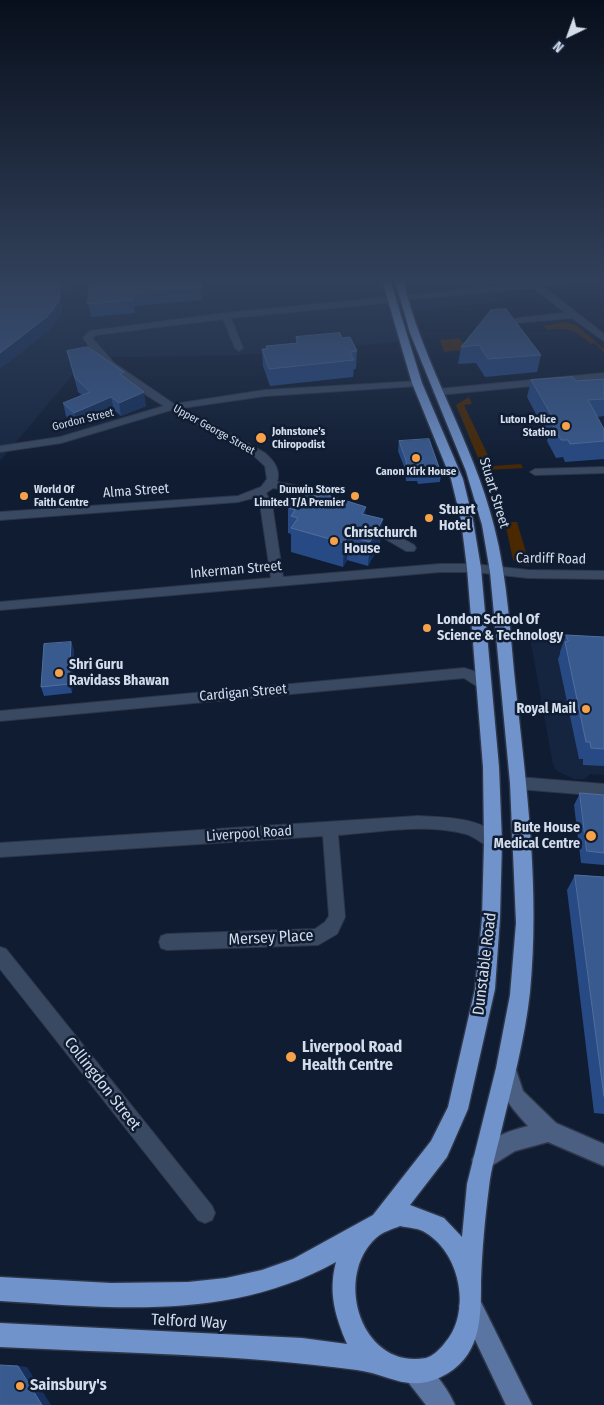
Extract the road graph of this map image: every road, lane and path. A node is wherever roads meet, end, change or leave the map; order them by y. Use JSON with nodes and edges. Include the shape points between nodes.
{"nodes":[{"id":1,"x":91,"y":346,"type":"edge"},
{"id":2,"x":405,"y":346,"type":"edge"},
{"id":3,"x":421,"y":346,"type":"edge"},
{"id":4,"x":604,"y":376,"type":"edge"},
{"id":5,"x":417,"y":382,"type":"junction"},
{"id":6,"x":438,"y":392,"type":"junction"},
{"id":7,"x":171,"y":407,"type":"junction"},
{"id":8,"x":0,"y":449,"type":"edge"},
{"id":9,"x":604,"y":470,"type":"edge"},
{"id":10,"x":536,"y":472,"type":"dead end"},
{"id":11,"x":270,"y":484,"type":"junction"},
{"id":12,"x":261,"y":493,"type":"junction"},
{"id":13,"x":0,"y":516,"type":"edge"},
{"id":14,"x":410,"y":548,"type":"dead end"},
{"id":15,"x":474,"y":568,"type":"junction"},
{"id":16,"x":497,"y":572,"type":"junction"},
{"id":17,"x":604,"y":575,"type":"edge"},
{"id":18,"x":277,"y":581,"type":"junction"},
{"id":19,"x":0,"y":606,"type":"edge"},
{"id":20,"x":483,"y":683,"type":"junction"},
{"id":21,"x":0,"y":716,"type":"edge"},
{"id":22,"x":518,"y":784,"type":"junction"},
{"id":23,"x":604,"y":790,"type":"edge"},
{"id":24,"x":330,"y":828,"type":"junction"},
{"id":25,"x":493,"y":842,"type":"junction"},
{"id":26,"x":0,"y":850,"type":"edge"},
{"id":27,"x":167,"y":942,"type":"dead end"},
{"id":28,"x":0,"y":955,"type":"edge"},
{"id":29,"x":506,"y":1068,"type":"junction"},
{"id":30,"x":548,"y":1131,"type":"junction"},
{"id":31,"x":604,"y":1155,"type":"edge"},
{"id":32,"x":483,"y":1160,"type":"junction"},
{"id":33,"x":205,"y":1212,"type":"dead end"},
{"id":34,"x":383,"y":1219,"type":"junction"},
{"id":35,"x":360,"y":1235,"type":"junction"},
{"id":36,"x":470,"y":1281,"type":"junction"},
{"id":37,"x":0,"y":1289,"type":"edge"},
{"id":38,"x":471,"y":1306,"type":"junction"},
{"id":39,"x":0,"y":1335,"type":"edge"},
{"id":40,"x":376,"y":1360,"type":"junction"},
{"id":41,"x":417,"y":1373,"type":"junction"},
{"id":42,"x":442,"y":1405,"type":"edge"},
{"id":43,"x":519,"y":1405,"type":"edge"}],
"edges":[{"from":1,"to":7,"type":"street","name":"Upper George Street","via":[[102,357]]},
{"from":2,"to":5,"type":"highway"},
{"from":3,"to":6,"type":"highway","name":"Stuart Street"},
{"from":4,"to":6,"type":"street"},
{"from":5,"to":7,"type":"street","name":"Gordon Street","via":[[265,393]]},
{"from":5,"to":15,"type":"highway","via":[[457,479]]},
{"from":6,"to":16,"type":"highway","name":"Stuart Street","via":[[472,472],[488,525]]},
{"from":7,"to":8,"type":"street","name":"Gordon Street","via":[[61,440]]},
{"from":7,"to":11,"type":"street","name":"Upper George Street","via":[[265,459],[272,467]]},
{"from":9,"to":10,"type":"street"},
{"from":11,"to":12,"type":"street"},
{"from":11,"to":14,"type":"street","via":[[313,491]]},
{"from":12,"to":13,"type":"street","name":"Alma Street","via":[[238,499]]},
{"from":12,"to":18,"type":"street","via":[[266,504]]},
{"from":15,"to":16,"type":"street","name":"Inkerman Street"},
{"from":15,"to":18,"type":"street","name":"Inkerman Street"},
{"from":15,"to":20,"type":"highway"},
{"from":16,"to":17,"type":"street","name":"Cardiff Road"},
{"from":16,"to":22,"type":"highway","name":"Stuart Street"},
{"from":18,"to":19,"type":"street","name":"Inkerman Street"},
{"from":20,"to":21,"type":"street","name":"Cardigan Street","via":[[464,673]]},
{"from":20,"to":25,"type":"highway","name":"Dunstable Road","via":[[491,767]]},
{"from":22,"to":23,"type":"street"},
{"from":22,"to":29,"type":"highway","via":[[525,922],[520,995]]},
{"from":24,"to":25,"type":"street","name":"Liverpool Road","via":[[418,823],[468,826],[481,831]]},
{"from":24,"to":26,"type":"street","name":"Liverpool Road"},
{"from":24,"to":27,"type":"street","name":"Mersey Place","via":[[337,917],[331,928],[318,937]]},
{"from":25,"to":34,"type":"highway","name":"Dunstable Road","via":[[485,989],[458,1109],[439,1149]]},
{"from":28,"to":33,"type":"street","name":"Collingdon Street"},
{"from":29,"to":30,"type":"street","via":[[515,1098]]},
{"from":29,"to":32,"type":"highway"},
{"from":30,"to":31,"type":"street"},
{"from":30,"to":32,"type":"street","via":[[510,1142]]},
{"from":32,"to":36,"type":"highway","via":[[475,1209]]},
{"from":34,"to":35,"type":"highway"},
{"from":34,"to":36,"type":"highway","via":[[400,1215],[418,1218],[435,1226],[451,1240],[463,1259]]},
{"from":35,"to":37,"type":"highway","name":"Telford Way","via":[[294,1271],[260,1282],[200,1294],[136,1295]]},
{"from":35,"to":40,"type":"highway","via":[[349,1252],[343,1274],[343,1298],[356,1336]]},
{"from":36,"to":38,"type":"highway"},
{"from":38,"to":41,"type":"highway","via":[[468,1326],[449,1358],[434,1368]]},
{"from":38,"to":43,"type":"main road"},
{"from":39,"to":40,"type":"highway","name":"Telford Way","via":[[302,1350]]},
{"from":40,"to":41,"type":"highway","via":[[396,1370]]},
{"from":41,"to":42,"type":"main road"}]}
